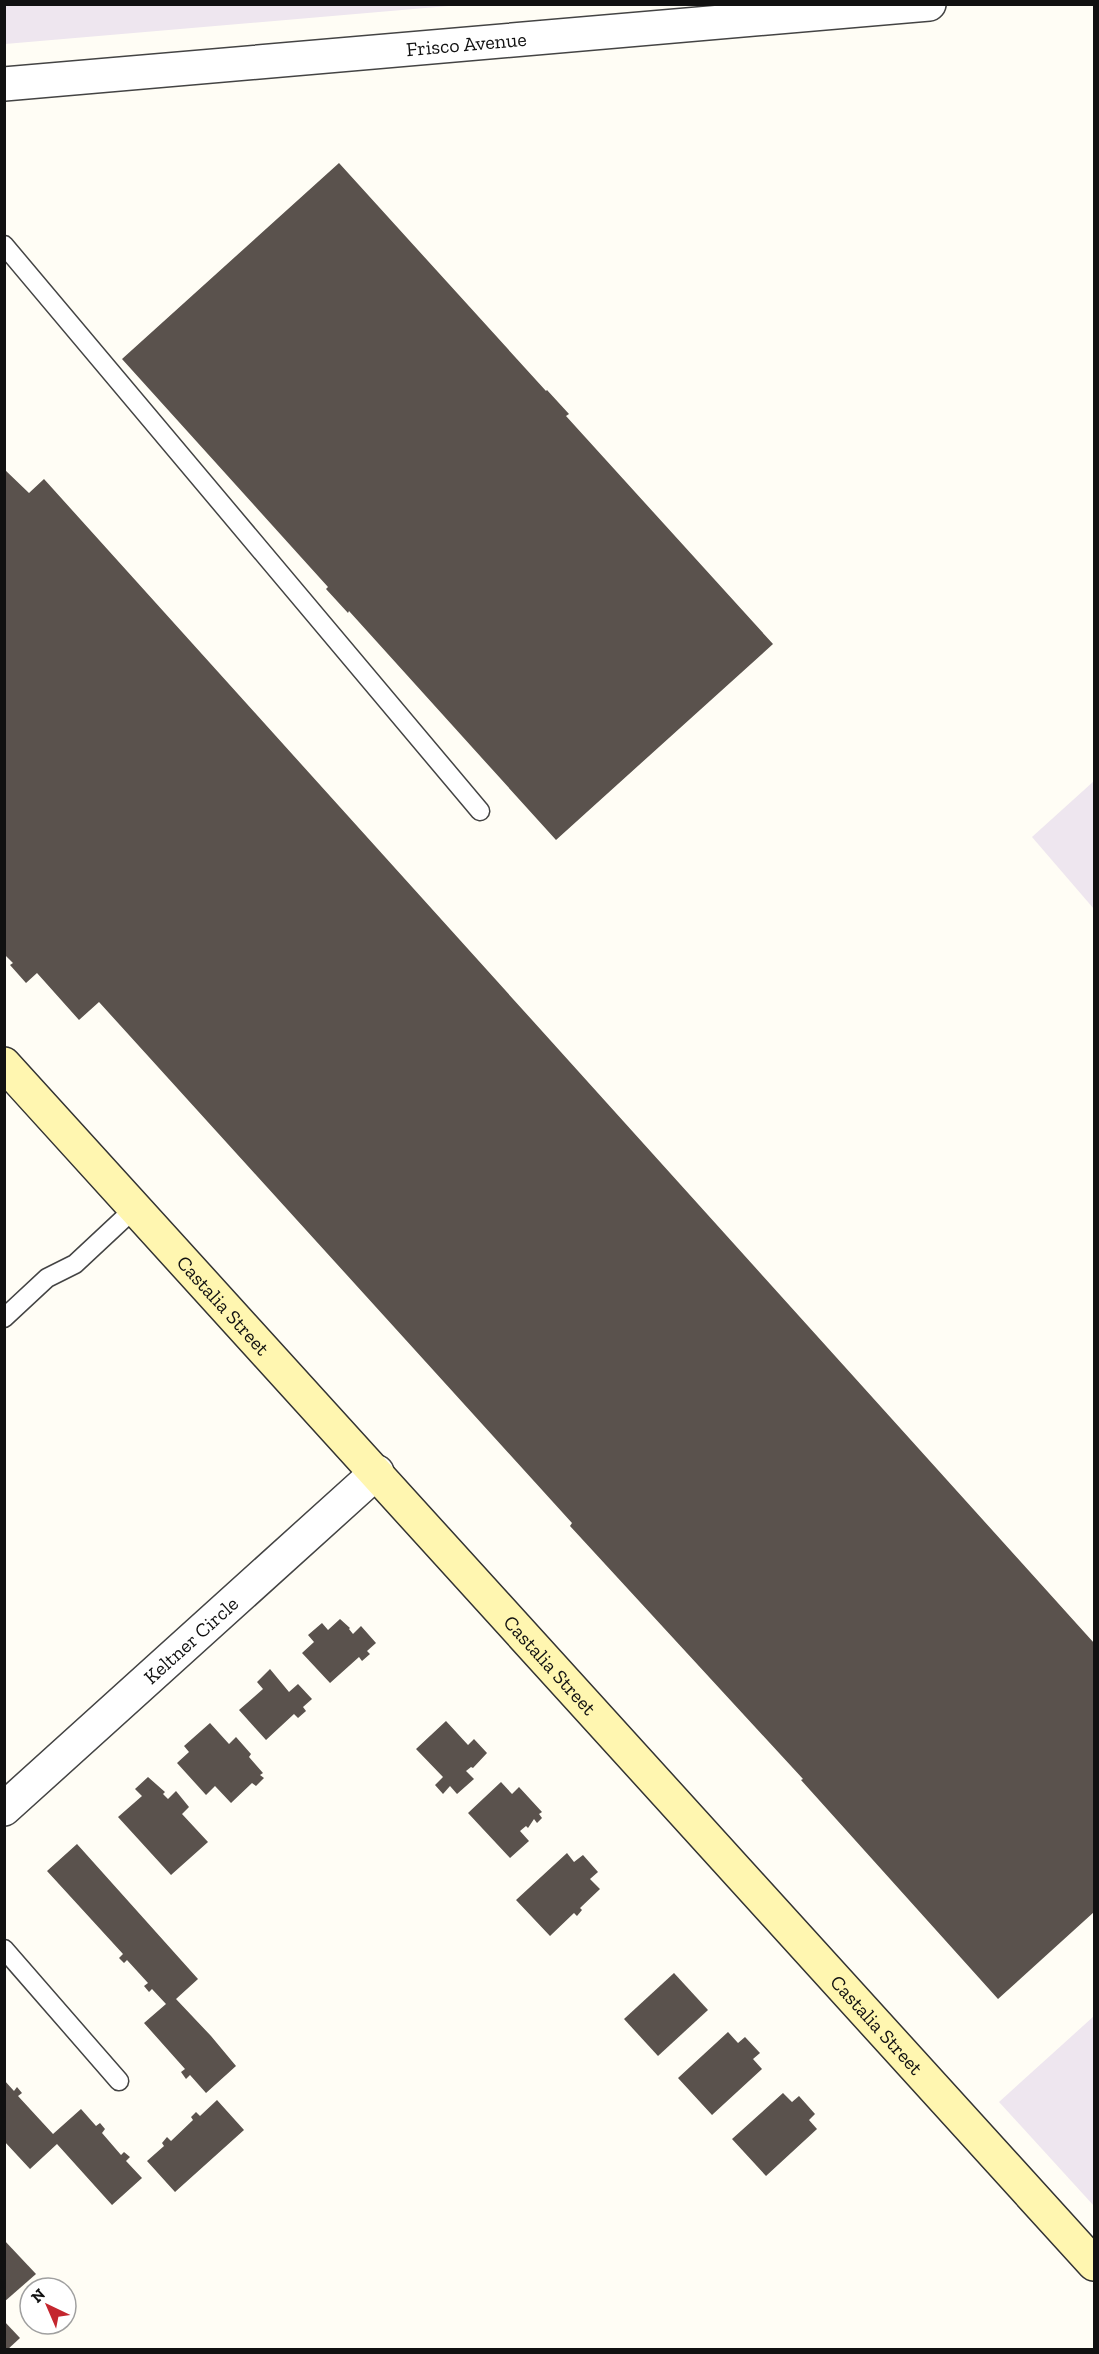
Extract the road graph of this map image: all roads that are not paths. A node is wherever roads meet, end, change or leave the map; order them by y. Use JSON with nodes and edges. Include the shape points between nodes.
{"nodes":[{"id":1,"x":928,"y":4,"type":"edge"},
{"id":2,"x":4,"y":84,"type":"edge"},
{"id":3,"x":4,"y":245,"type":"edge"},
{"id":4,"x":480,"y":811,"type":"dead end"},
{"id":5,"x":4,"y":1064,"type":"edge"},
{"id":6,"x":135,"y":1208,"type":"junction"},
{"id":7,"x":4,"y":1318,"type":"edge"},
{"id":8,"x":377,"y":1472,"type":"junction"},
{"id":9,"x":4,"y":1809,"type":"edge"},
{"id":10,"x":4,"y":1949,"type":"edge"},
{"id":11,"x":119,"y":2081,"type":"dead end"},
{"id":12,"x":1095,"y":2264,"type":"edge"}],
"edges":[{"from":1,"to":2,"type":"street","name":"Frisco Avenue"},
{"from":3,"to":4,"type":"lane"},
{"from":5,"to":6,"type":"street","name":"Castalia Street"},
{"from":6,"to":7,"type":"lane","via":[[75,1264],[47,1278]]},
{"from":6,"to":8,"type":"street","name":"Castalia Street"},
{"from":8,"to":9,"type":"street","name":"Keltner Circle"},
{"from":8,"to":12,"type":"street","name":"Castalia Street"},
{"from":10,"to":11,"type":"lane"}]}
